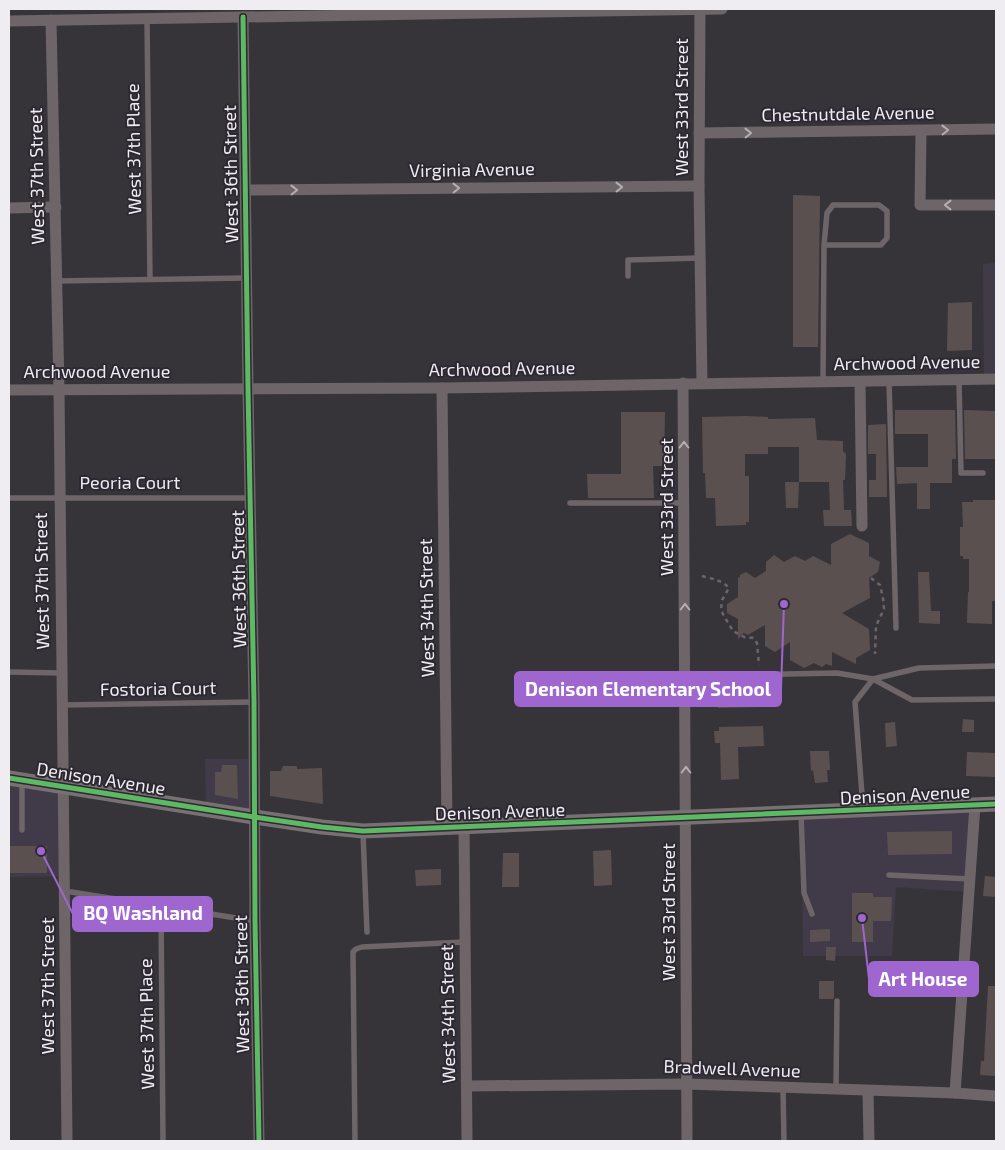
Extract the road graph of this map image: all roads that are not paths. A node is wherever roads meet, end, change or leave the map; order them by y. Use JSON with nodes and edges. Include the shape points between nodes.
{"nodes":[{"id":1,"x":722,"y":9,"type":"edge"},
{"id":2,"x":700,"y":10,"type":"edge"},
{"id":3,"x":339,"y":12,"type":"edge"},
{"id":4,"x":243,"y":17,"type":"junction"},
{"id":5,"x":147,"y":19,"type":"junction"},
{"id":6,"x":51,"y":20,"type":"junction"},
{"id":7,"x":9,"y":21,"type":"edge"},
{"id":8,"x":996,"y":129,"type":"edge"},
{"id":9,"x":922,"y":131,"type":"junction"},
{"id":10,"x":699,"y":133,"type":"junction"},
{"id":11,"x":699,"y":186,"type":"junction"},
{"id":12,"x":245,"y":190,"type":"junction"},
{"id":13,"x":996,"y":205,"type":"edge"},
{"id":14,"x":56,"y":207,"type":"junction"},
{"id":15,"x":9,"y":208,"type":"edge"},
{"id":16,"x":824,"y":245,"type":"junction"},
{"id":17,"x":700,"y":258,"type":"junction"},
{"id":18,"x":628,"y":276,"type":"dead end"},
{"id":19,"x":246,"y":278,"type":"junction"},
{"id":20,"x":150,"y":280,"type":"junction"},
{"id":21,"x":56,"y":281,"type":"junction"},
{"id":22,"x":958,"y":380,"type":"junction"},
{"id":23,"x":996,"y":380,"type":"edge"},
{"id":24,"x":890,"y":381,"type":"junction"},
{"id":25,"x":823,"y":382,"type":"junction"},
{"id":26,"x":860,"y":382,"type":"junction"},
{"id":27,"x":683,"y":383,"type":"junction"},
{"id":28,"x":702,"y":383,"type":"junction"},
{"id":29,"x":442,"y":388,"type":"junction"},
{"id":30,"x":9,"y":390,"type":"edge"},
{"id":31,"x":59,"y":390,"type":"junction"},
{"id":32,"x":248,"y":390,"type":"junction"},
{"id":33,"x":983,"y":472,"type":"dead end"},
{"id":34,"x":9,"y":498,"type":"edge"},
{"id":35,"x":59,"y":498,"type":"junction"},
{"id":36,"x":251,"y":498,"type":"junction"},
{"id":37,"x":570,"y":503,"type":"dead end"},
{"id":38,"x":684,"y":503,"type":"junction"},
{"id":39,"x":862,"y":526,"type":"dead end"},
{"id":40,"x":896,"y":628,"type":"dead end"},
{"id":41,"x":996,"y":666,"type":"edge"},
{"id":42,"x":9,"y":672,"type":"edge"},
{"id":43,"x":61,"y":673,"type":"junction"},
{"id":44,"x":686,"y":676,"type":"junction"},
{"id":45,"x":872,"y":679,"type":"junction"},
{"id":46,"x":996,"y":699,"type":"edge"},
{"id":47,"x":254,"y":702,"type":"junction"},
{"id":48,"x":62,"y":705,"type":"junction"},
{"id":49,"x":15,"y":779,"type":"edge"},
{"id":50,"x":62,"y":786,"type":"junction"},
{"id":51,"x":996,"y":804,"type":"edge"},
{"id":52,"x":975,"y":805,"type":"junction"},
{"id":53,"x":864,"y":810,"type":"junction"},
{"id":54,"x":801,"y":813,"type":"junction"},
{"id":55,"x":254,"y":817,"type":"junction"},
{"id":56,"x":686,"y":818,"type":"junction"},
{"id":57,"x":464,"y":827,"type":"junction"},
{"id":58,"x":447,"y":828,"type":"junction"},
{"id":59,"x":22,"y":830,"type":"dead end"},
{"id":60,"x":363,"y":831,"type":"junction"},
{"id":61,"x":889,"y":875,"type":"dead end"},
{"id":62,"x":970,"y":879,"type":"junction"},
{"id":63,"x":65,"y":891,"type":"junction"},
{"id":64,"x":161,"y":907,"type":"junction"},
{"id":65,"x":812,"y":914,"type":"dead end"},
{"id":66,"x":255,"y":921,"type":"junction"},
{"id":67,"x":367,"y":932,"type":"dead end"},
{"id":68,"x":464,"y":942,"type":"junction"},
{"id":69,"x":837,"y":1001,"type":"dead end"},
{"id":70,"x":686,"y":1084,"type":"junction"},
{"id":71,"x":467,"y":1086,"type":"junction"},
{"id":72,"x":783,"y":1088,"type":"junction"},
{"id":73,"x":836,"y":1090,"type":"junction"},
{"id":74,"x":868,"y":1091,"type":"junction"},
{"id":75,"x":955,"y":1093,"type":"junction"},
{"id":76,"x":996,"y":1096,"type":"edge"},
{"id":77,"x":67,"y":1141,"type":"edge"},
{"id":78,"x":163,"y":1141,"type":"edge"},
{"id":79,"x":259,"y":1141,"type":"edge"},
{"id":80,"x":355,"y":1141,"type":"edge"},
{"id":81,"x":467,"y":1141,"type":"edge"},
{"id":82,"x":687,"y":1141,"type":"edge"},
{"id":83,"x":784,"y":1141,"type":"edge"},
{"id":84,"x":869,"y":1141,"type":"edge"}],
"edges":[{"from":1,"to":2,"type":"street"},
{"from":2,"to":3,"type":"street"},
{"from":2,"to":10,"type":"street","name":"West 33rd Street"},
{"from":3,"to":4,"type":"street"},
{"from":4,"to":5,"type":"street"},
{"from":4,"to":12,"type":"street","name":"West 36th Street"},
{"from":5,"to":6,"type":"street"},
{"from":5,"to":20,"type":"lane","name":"West 37th Place"},
{"from":6,"to":7,"type":"street"},
{"from":6,"to":14,"type":"street","name":"West 37th Street"},
{"from":9,"to":8,"type":"street","name":"Chestnutdale Avenue","one_way":true},
{"from":10,"to":9,"type":"street","name":"Chestnutdale Avenue","one_way":true},
{"from":13,"to":9,"type":"street","one_way":true,"via":[[920,205]]},
{"from":10,"to":11,"type":"street","name":"West 33rd Street"},
{"from":12,"to":11,"type":"street","name":"Virginia Avenue","one_way":true},
{"from":11,"to":17,"type":"street","name":"West 33rd Street"},
{"from":12,"to":19,"type":"street","name":"West 36th Street"},
{"from":14,"to":15,"type":"street"},
{"from":14,"to":21,"type":"street","name":"West 37th Street"},
{"from":16,"to":16,"type":"lane","via":[[826,213],[833,205],[879,205],[887,211],[887,238],[881,245]]},
{"from":16,"to":25,"type":"lane"},
{"from":17,"to":18,"type":"lane","via":[[628,260]]},
{"from":17,"to":28,"type":"street","name":"West 33rd Street"},
{"from":19,"to":20,"type":"lane"},
{"from":19,"to":32,"type":"street","name":"West 36th Street"},
{"from":20,"to":21,"type":"lane"},
{"from":21,"to":31,"type":"street","name":"West 37th Street"},
{"from":22,"to":23,"type":"street","name":"Archwood Avenue"},
{"from":22,"to":24,"type":"street","name":"Archwood Avenue"},
{"from":22,"to":33,"type":"lane","via":[[961,472]]},
{"from":24,"to":26,"type":"street","name":"Archwood Avenue"},
{"from":24,"to":40,"type":"lane"},
{"from":25,"to":26,"type":"street","name":"Archwood Avenue"},
{"from":25,"to":28,"type":"street","name":"Archwood Avenue"},
{"from":26,"to":39,"type":"street"},
{"from":27,"to":28,"type":"street","name":"Archwood Avenue"},
{"from":27,"to":29,"type":"street","name":"Archwood Avenue"},
{"from":38,"to":27,"type":"street","name":"West 33rd Street","one_way":true},
{"from":29,"to":32,"type":"street","name":"Archwood Avenue"},
{"from":29,"to":58,"type":"street","name":"West 34th Street"},
{"from":30,"to":31,"type":"street","name":"Archwood Avenue"},
{"from":31,"to":32,"type":"street","name":"Archwood Avenue"},
{"from":31,"to":35,"type":"street","name":"West 37th Street"},
{"from":32,"to":36,"type":"street","name":"West 36th Street"},
{"from":34,"to":35,"type":"lane","name":"Peoria Court"},
{"from":35,"to":36,"type":"lane","name":"Peoria Court"},
{"from":35,"to":43,"type":"street","name":"West 37th Street"},
{"from":36,"to":47,"type":"street","name":"West 36th Street"},
{"from":37,"to":38,"type":"lane"},
{"from":44,"to":38,"type":"street","name":"West 33rd Street","one_way":true},
{"from":41,"to":45,"type":"lane","via":[[919,668]]},
{"from":42,"to":43,"type":"lane"},
{"from":43,"to":48,"type":"street","name":"West 37th Street"},
{"from":44,"to":45,"type":"lane","via":[[837,673]]},
{"from":56,"to":44,"type":"street","name":"West 33rd Street","one_way":true},
{"from":45,"to":46,"type":"lane","via":[[912,700]]},
{"from":45,"to":53,"type":"lane","via":[[856,702]]},
{"from":47,"to":48,"type":"lane","name":"Fostoria Court"},
{"from":47,"to":55,"type":"street","name":"West 36th Street"},
{"from":48,"to":50,"type":"street","name":"West 37th Street"},
{"from":49,"to":50,"type":"main road","name":"Denison Avenue"},
{"from":49,"to":59,"type":"lane"},
{"from":50,"to":55,"type":"main road","name":"Denison Avenue"},
{"from":50,"to":63,"type":"street","name":"West 37th Street"},
{"from":51,"to":52,"type":"main road","name":"Denison Avenue"},
{"from":52,"to":53,"type":"main road","name":"Denison Avenue"},
{"from":52,"to":62,"type":"street"},
{"from":53,"to":54,"type":"main road","name":"Denison Avenue"},
{"from":54,"to":56,"type":"main road","name":"Denison Avenue"},
{"from":54,"to":65,"type":"lane","via":[[804,893]]},
{"from":55,"to":60,"type":"main road","name":"Denison Avenue"},
{"from":55,"to":66,"type":"street","name":"West 36th Street"},
{"from":56,"to":57,"type":"main road","name":"Denison Avenue"},
{"from":56,"to":70,"type":"street","name":"West 33rd Street"},
{"from":57,"to":58,"type":"main road","name":"Denison Avenue"},
{"from":57,"to":68,"type":"street","name":"West 34th Street"},
{"from":58,"to":60,"type":"main road","name":"Denison Avenue"},
{"from":60,"to":67,"type":"lane"},
{"from":61,"to":62,"type":"lane"},
{"from":62,"to":75,"type":"street"},
{"from":63,"to":64,"type":"lane"},
{"from":63,"to":77,"type":"street","name":"West 37th Street"},
{"from":64,"to":66,"type":"lane"},
{"from":64,"to":78,"type":"lane","name":"West 37th Place"},
{"from":66,"to":79,"type":"street","name":"West 36th Street"},
{"from":68,"to":71,"type":"street","name":"West 34th Street"},
{"from":68,"to":80,"type":"lane","via":[[362,947],[354,952]]},
{"from":69,"to":73,"type":"lane"},
{"from":70,"to":71,"type":"street","name":"Bradwell Avenue"},
{"from":70,"to":72,"type":"street","name":"Bradwell Avenue"},
{"from":70,"to":82,"type":"street","name":"West 33rd Street"},
{"from":71,"to":81,"type":"street","name":"West 34th Street"},
{"from":72,"to":73,"type":"street","name":"Bradwell Avenue"},
{"from":72,"to":83,"type":"lane"},
{"from":73,"to":74,"type":"street","name":"Bradwell Avenue"},
{"from":74,"to":75,"type":"street","name":"Bradwell Avenue"},
{"from":74,"to":84,"type":"street"},
{"from":75,"to":76,"type":"street","name":"Bradwell Avenue"}]}
